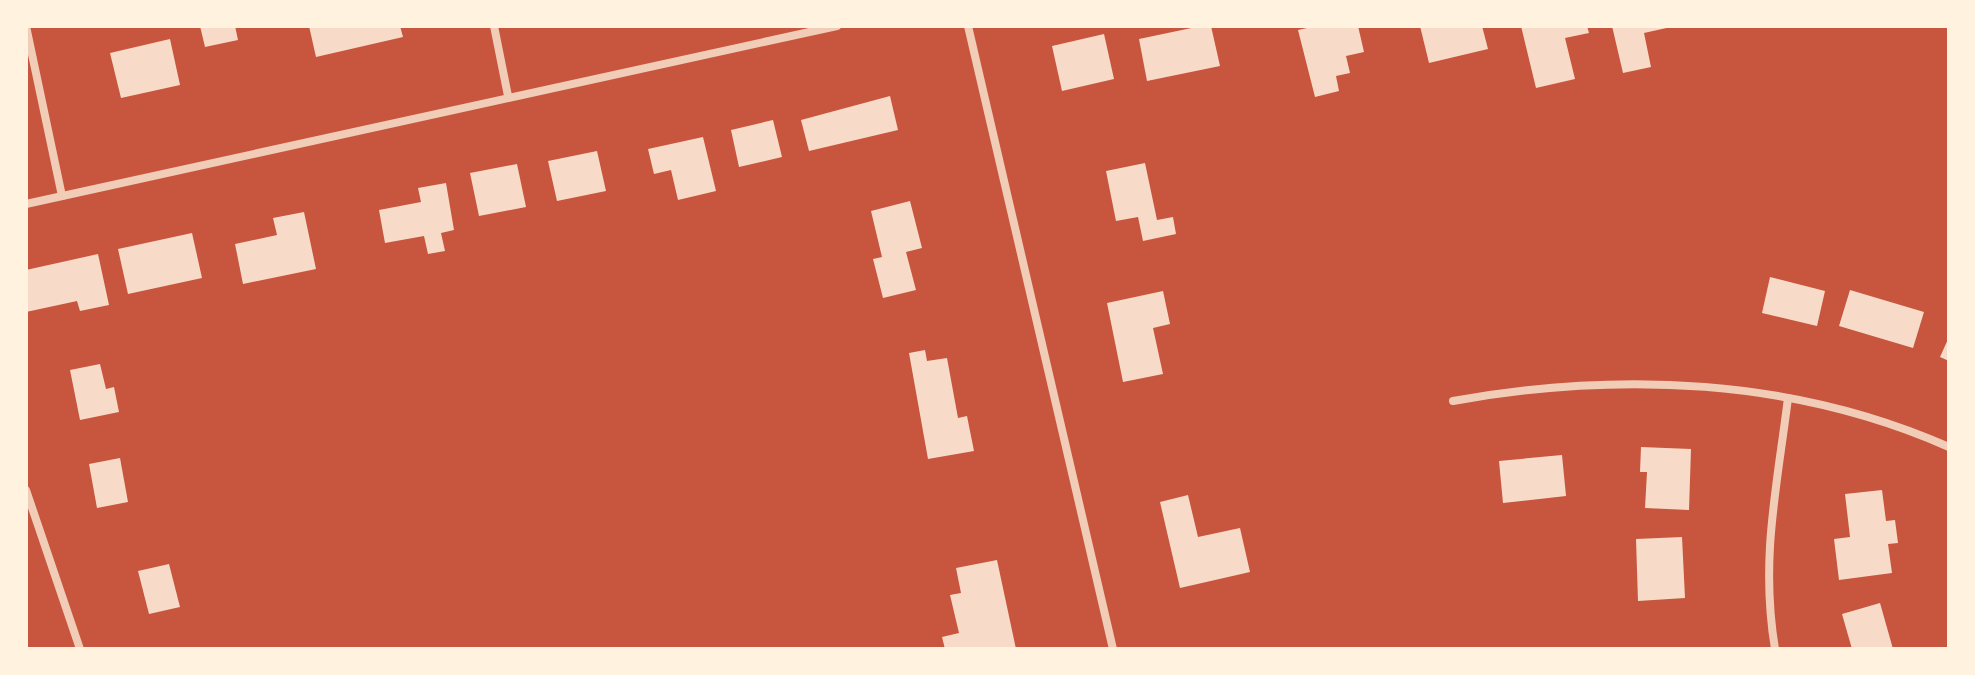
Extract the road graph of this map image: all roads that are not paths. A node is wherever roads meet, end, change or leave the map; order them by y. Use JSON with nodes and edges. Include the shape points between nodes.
{"nodes":[{"id":1,"x":26,"y":26,"type":"edge"},
{"id":2,"x":494,"y":26,"type":"edge"},
{"id":3,"x":837,"y":26,"type":"edge"},
{"id":4,"x":968,"y":26,"type":"edge"},
{"id":5,"x":508,"y":96,"type":"junction"},
{"id":6,"x":62,"y":196,"type":"junction"},
{"id":7,"x":26,"y":204,"type":"edge"},
{"id":8,"x":1788,"y":398,"type":"junction"},
{"id":9,"x":1453,"y":401,"type":"dead end"},
{"id":10,"x":1949,"y":447,"type":"edge"},
{"id":11,"x":26,"y":490,"type":"edge"},
{"id":12,"x":80,"y":649,"type":"edge"},
{"id":13,"x":1113,"y":649,"type":"edge"},
{"id":14,"x":1775,"y":649,"type":"edge"}],
"edges":[{"from":1,"to":6,"type":"street"},
{"from":2,"to":5,"type":"street"},
{"from":3,"to":5,"type":"street"},
{"from":4,"to":13,"type":"street"},
{"from":5,"to":6,"type":"street"},
{"from":6,"to":7,"type":"street"},
{"from":8,"to":9,"type":"street","via":[[1647,382],[1574,384]]},
{"from":8,"to":10,"type":"street","via":[[1863,416]]},
{"from":8,"to":14,"type":"street","via":[[1767,560]]},
{"from":11,"to":12,"type":"street"}]}
